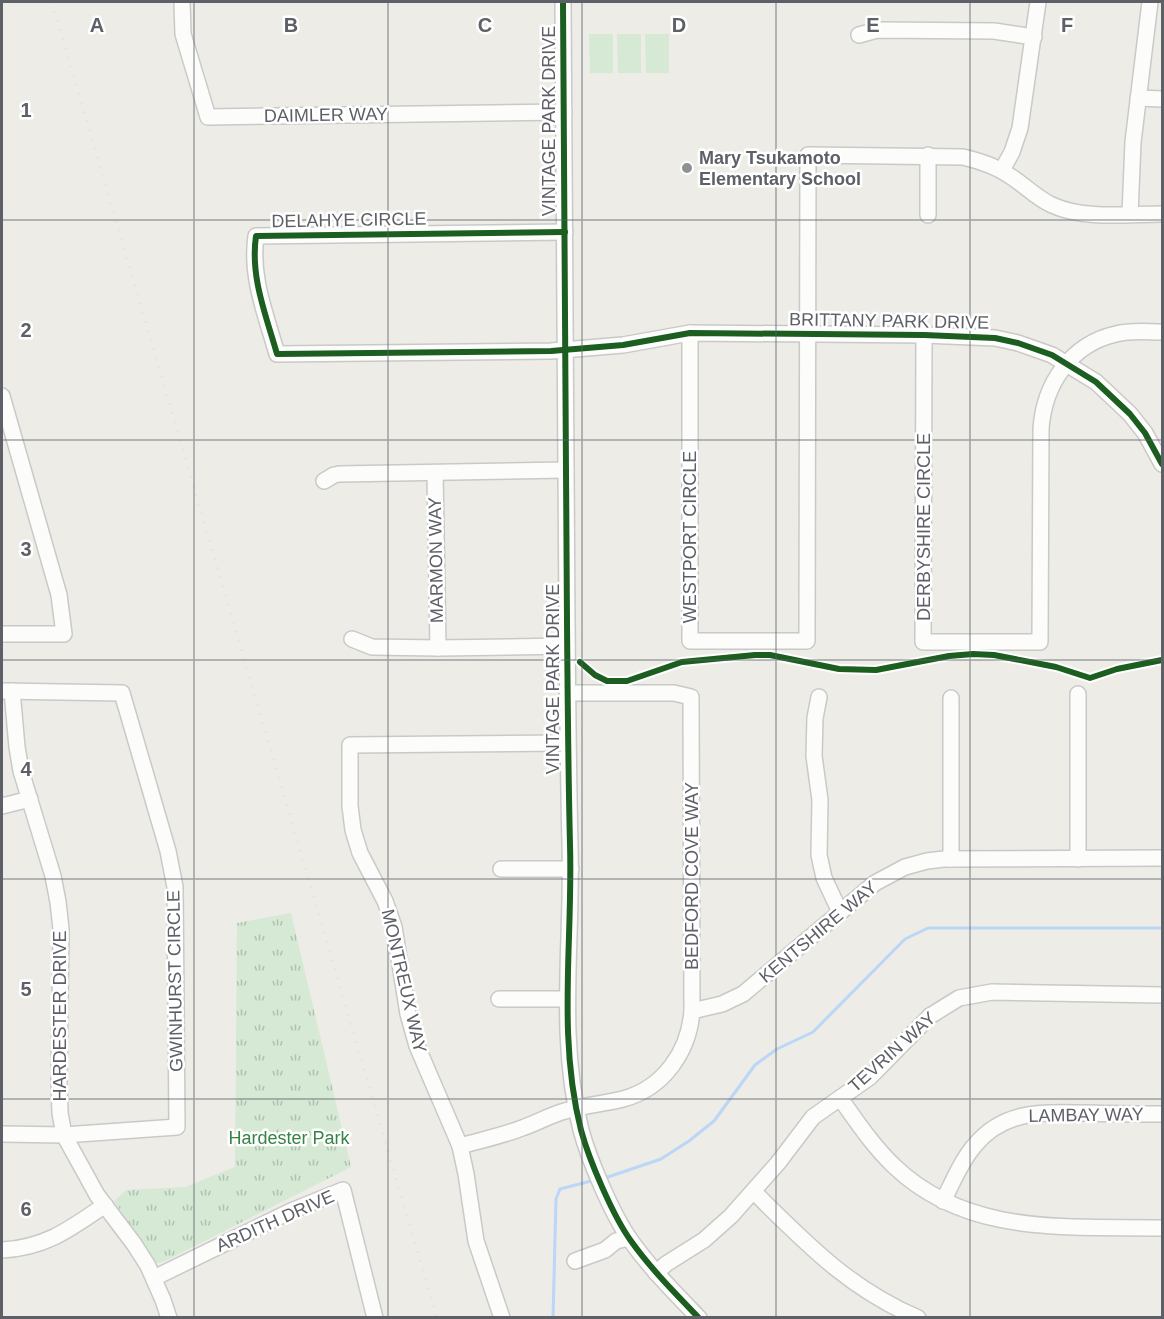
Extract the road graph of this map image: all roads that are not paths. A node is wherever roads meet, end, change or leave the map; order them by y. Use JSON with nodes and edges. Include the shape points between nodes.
{"nodes":[{"id":1,"x":182,"y":2,"type":"edge"},
{"id":2,"x":563,"y":2,"type":"edge"},
{"id":3,"x":1038,"y":2,"type":"edge"},
{"id":4,"x":1150,"y":2,"type":"edge"},
{"id":5,"x":859,"y":35,"type":"dead end"},
{"id":6,"x":1034,"y":37,"type":"junction"},
{"id":7,"x":1138,"y":98,"type":"junction"},
{"id":8,"x":1162,"y":99,"type":"edge"},
{"id":9,"x":564,"y":111,"type":"junction"},
{"id":10,"x":928,"y":155,"type":"junction"},
{"id":11,"x":1002,"y":170,"type":"junction"},
{"id":12,"x":1130,"y":214,"type":"junction"},
{"id":13,"x":1162,"y":214,"type":"edge"},
{"id":14,"x":928,"y":215,"type":"dead end"},
{"id":15,"x":565,"y":232,"type":"junction"},
{"id":16,"x":1162,"y":332,"type":"edge"},
{"id":17,"x":690,"y":333,"type":"junction"},
{"id":18,"x":808,"y":334,"type":"junction"},
{"id":19,"x":924,"y":334,"type":"junction"},
{"id":20,"x":566,"y":348,"type":"junction"},
{"id":21,"x":1067,"y":363,"type":"junction"},
{"id":22,"x":2,"y":396,"type":"edge"},
{"id":23,"x":1162,"y":461,"type":"edge"},
{"id":24,"x":567,"y":470,"type":"junction"},
{"id":25,"x":435,"y":473,"type":"junction"},
{"id":26,"x":324,"y":481,"type":"dead end"},
{"id":27,"x":2,"y":634,"type":"edge"},
{"id":28,"x":352,"y":639,"type":"dead end"},
{"id":29,"x":567,"y":646,"type":"junction"},
{"id":30,"x":438,"y":648,"type":"junction"},
{"id":31,"x":7,"y":691,"type":"edge"},
{"id":32,"x":567,"y":693,"type":"junction"},
{"id":33,"x":1078,"y":694,"type":"dead end"},
{"id":34,"x":819,"y":697,"type":"dead end"},
{"id":35,"x":951,"y":698,"type":"dead end"},
{"id":36,"x":567,"y":743,"type":"junction"},
{"id":37,"x":30,"y":799,"type":"junction"},
{"id":38,"x":2,"y":806,"type":"edge"},
{"id":39,"x":1162,"y":858,"type":"edge"},
{"id":40,"x":951,"y":859,"type":"junction"},
{"id":41,"x":1078,"y":859,"type":"junction"},
{"id":42,"x":501,"y":869,"type":"dead end"},
{"id":43,"x":571,"y":869,"type":"junction"},
{"id":44,"x":840,"y":912,"type":"junction"},
{"id":45,"x":1162,"y":995,"type":"edge"},
{"id":46,"x":499,"y":999,"type":"dead end"},
{"id":47,"x":567,"y":999,"type":"junction"},
{"id":48,"x":692,"y":1011,"type":"junction"},
{"id":49,"x":840,"y":1098,"type":"junction"},
{"id":50,"x":576,"y":1108,"type":"junction"},
{"id":51,"x":1162,"y":1114,"type":"edge"},
{"id":52,"x":2,"y":1134,"type":"edge"},
{"id":53,"x":63,"y":1135,"type":"junction"},
{"id":54,"x":460,"y":1146,"type":"junction"},
{"id":55,"x":754,"y":1192,"type":"junction"},
{"id":56,"x":943,"y":1201,"type":"junction"},
{"id":57,"x":105,"y":1205,"type":"junction"},
{"id":58,"x":1162,"y":1228,"type":"edge"},
{"id":59,"x":629,"y":1238,"type":"junction"},
{"id":60,"x":2,"y":1250,"type":"edge"},
{"id":61,"x":575,"y":1262,"type":"dead end"},
{"id":62,"x":656,"y":1273,"type":"junction"},
{"id":63,"x":154,"y":1278,"type":"junction"},
{"id":64,"x":168,"y":1317,"type":"edge"},
{"id":65,"x":375,"y":1317,"type":"edge"},
{"id":66,"x":502,"y":1317,"type":"edge"},
{"id":67,"x":699,"y":1317,"type":"edge"},
{"id":68,"x":918,"y":1317,"type":"edge"}],
"edges":[{"from":1,"to":9,"type":"street","name":"DAIMLER WAY","via":[[183,34],[208,117]]},
{"from":2,"to":9,"type":"street","name":"VINTAGE PARK DRIVE"},
{"from":3,"to":6,"type":"street"},
{"from":4,"to":7,"type":"street"},
{"from":5,"to":6,"type":"street","via":[[877,30],[994,31]]},
{"from":6,"to":11,"type":"street","via":[[1020,128]]},
{"from":7,"to":8,"type":"street"},
{"from":7,"to":12,"type":"street"},
{"from":9,"to":15,"type":"street","name":"VINTAGE PARK DRIVE"},
{"from":10,"to":11,"type":"street","via":[[963,157]]},
{"from":10,"to":14,"type":"street"},
{"from":10,"to":18,"type":"street","via":[[808,154]]},
{"from":11,"to":12,"type":"street","via":[[1062,209],[1086,214]]},
{"from":12,"to":13,"type":"street"},
{"from":15,"to":20,"type":"street","name":"VINTAGE PARK DRIVE"},
{"from":15,"to":20,"type":"street","name":"DELAHYE CIRCLE","via":[[256,236],[253,259],[277,354]]},
{"from":16,"to":21,"type":"street","via":[[1106,337],[1085,347]]},
{"from":17,"to":18,"type":"street","name":"BRITTANY PARK DRIVE"},
{"from":17,"to":18,"type":"street","name":"WESTPORT CIRCLE","via":[[690,641],[807,641]]},
{"from":17,"to":20,"type":"street","name":"BRITTANY PARK DRIVE","via":[[623,345]]},
{"from":18,"to":19,"type":"street","name":"BRITTANY PARK DRIVE"},
{"from":19,"to":21,"type":"street","name":"BRITTANY PARK DRIVE","via":[[994,338]]},
{"from":19,"to":21,"type":"street","name":"DERBYSHIRE CIRCLE","via":[[923,642],[1040,642],[1042,418],[1052,385]]},
{"from":20,"to":24,"type":"street","name":"VINTAGE PARK DRIVE"},
{"from":21,"to":23,"type":"street","name":"BRITTANY PARK DRIVE","via":[[1114,397],[1145,433]]},
{"from":22,"to":27,"type":"street","via":[[59,595],[64,634]]},
{"from":24,"to":25,"type":"street","name":"MARMON WAY"},
{"from":24,"to":29,"type":"street","name":"VINTAGE PARK DRIVE"},
{"from":25,"to":26,"type":"street","via":[[339,474]]},
{"from":25,"to":30,"type":"street","name":"MARMON WAY"},
{"from":28,"to":30,"type":"street","via":[[372,647]]},
{"from":29,"to":30,"type":"street","name":"MARMON WAY"},
{"from":29,"to":32,"type":"street","name":"VINTAGE PARK DRIVE"},
{"from":31,"to":37,"type":"street","name":"HARDESTER DRIVE"},
{"from":31,"to":53,"type":"street","name":"GWINHURST CIRCLE","via":[[122,693],[168,850],[175,888],[177,1127]]},
{"from":32,"to":36,"type":"street","name":"VINTAGE PARK DRIVE"},
{"from":32,"to":48,"type":"street","name":"BEDFORD COVE WAY","via":[[674,693],[691,697]]},
{"from":33,"to":41,"type":"street"},
{"from":34,"to":44,"type":"street","via":[[814,718],[814,756],[820,800],[819,855],[824,878]]},
{"from":35,"to":40,"type":"street"},
{"from":36,"to":43,"type":"street","name":"VINTAGE PARK DRIVE"},
{"from":36,"to":54,"type":"street","name":"MONTREUX WAY","via":[[350,745],[353,830],[394,927],[417,1046]]},
{"from":37,"to":38,"type":"street"},
{"from":37,"to":53,"type":"street","name":"HARDESTER DRIVE","via":[[53,876],[61,929],[59,1081]]},
{"from":39,"to":41,"type":"street","name":"KENTSHIRE WAY"},
{"from":40,"to":41,"type":"street","name":"KENTSHIRE WAY"},
{"from":40,"to":44,"type":"street","name":"KENTSHIRE WAY","via":[[927,861],[894,872]]},
{"from":42,"to":43,"type":"street"},
{"from":43,"to":47,"type":"street","name":"VINTAGE PARK DRIVE"},
{"from":44,"to":48,"type":"street","name":"KENTSHIRE WAY","via":[[743,994]]},
{"from":45,"to":49,"type":"street","name":"TEVRIN WAY","via":[[970,995],[939,1009],[870,1077]]},
{"from":46,"to":47,"type":"street"},
{"from":47,"to":50,"type":"street","name":"VINTAGE PARK DRIVE"},
{"from":48,"to":50,"type":"street","name":"BEDFORD COVE WAY","via":[[685,1044],[674,1065],[658,1082],[627,1098]]},
{"from":49,"to":55,"type":"street","name":"TEVRIN WAY","via":[[805,1125]]},
{"from":49,"to":56,"type":"street","via":[[894,1166]]},
{"from":50,"to":54,"type":"street","name":"BEDFORD COVE WAY"},
{"from":50,"to":59,"type":"street","name":"VINTAGE PARK DRIVE","via":[[594,1166]]},
{"from":51,"to":56,"type":"street","name":"LAMBAY WAY","via":[[1036,1113],[1014,1118],[976,1144]]},
{"from":52,"to":53,"type":"street"},
{"from":53,"to":57,"type":"street","name":"HARDESTER DRIVE"},
{"from":54,"to":66,"type":"street","via":[[476,1241]]},
{"from":55,"to":62,"type":"street","name":"TEVRIN WAY","via":[[704,1240]]},
{"from":55,"to":68,"type":"street","via":[[834,1268],[863,1290]]},
{"from":56,"to":58,"type":"street","via":[[1008,1223]]},
{"from":57,"to":60,"type":"street","via":[[53,1239]]},
{"from":57,"to":63,"type":"street","name":"HARDESTER DRIVE"},
{"from":59,"to":61,"type":"street"},
{"from":59,"to":62,"type":"street","name":"VINTAGE PARK DRIVE"},
{"from":62,"to":67,"type":"street","name":"VINTAGE PARK DRIVE"},
{"from":63,"to":64,"type":"street","name":"HARDESTER DRIVE"},
{"from":63,"to":65,"type":"street","name":"ARDITH DRIVE","via":[[291,1210],[343,1190]]}]}
